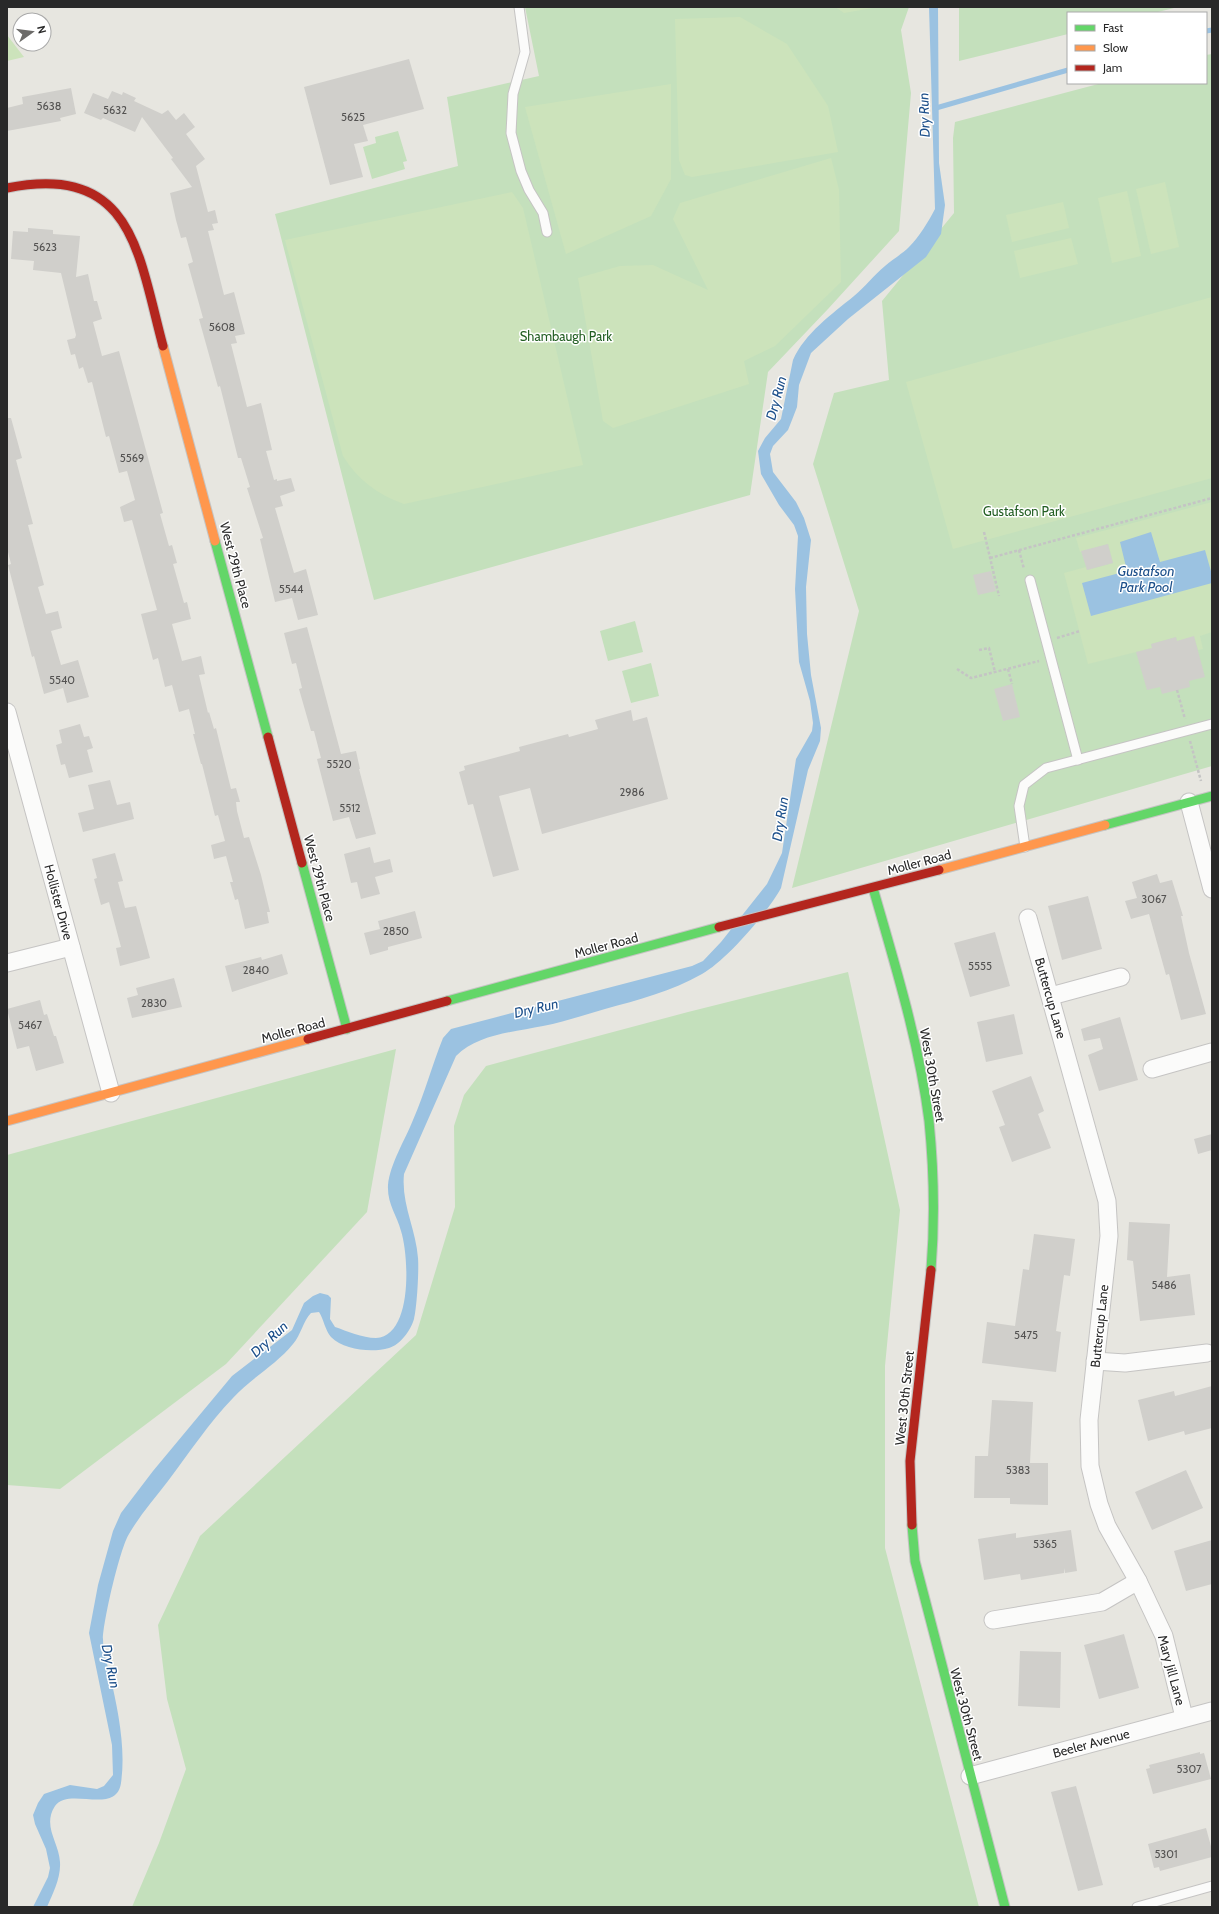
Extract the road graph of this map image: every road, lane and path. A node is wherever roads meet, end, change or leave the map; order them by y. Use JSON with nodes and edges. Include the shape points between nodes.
{"nodes":[{"id":1,"x":520,"y":7,"type":"edge"},
{"id":2,"x":7,"y":188,"type":"edge"},
{"id":3,"x":547,"y":232,"type":"dead end"},
{"id":4,"x":1212,"y":498,"type":"edge"},
{"id":5,"x":984,"y":532,"type":"dead end"},
{"id":6,"x":1019,"y":550,"type":"junction"},
{"id":7,"x":990,"y":558,"type":"junction"},
{"id":8,"x":1030,"y":580,"type":"joint"},
{"id":9,"x":999,"y":596,"type":"dead end"},
{"id":10,"x":1080,"y":631,"type":"dead end"},
{"id":11,"x":1046,"y":641,"type":"junction"},
{"id":12,"x":979,"y":650,"type":"dead end"},
{"id":13,"x":1051,"y":658,"type":"junction"},
{"id":14,"x":957,"y":669,"type":"dead end"},
{"id":15,"x":1008,"y":669,"type":"junction"},
{"id":16,"x":995,"y":672,"type":"junction"},
{"id":17,"x":1012,"y":684,"type":"dead end"},
{"id":18,"x":7,"y":712,"type":"edge"},
{"id":19,"x":1212,"y":724,"type":"edge"},
{"id":20,"x":1078,"y":760,"type":"junction"},
{"id":21,"x":1212,"y":796,"type":"edge"},
{"id":22,"x":1189,"y":802,"type":"junction"},
{"id":23,"x":1026,"y":847,"type":"junction"},
{"id":24,"x":873,"y":888,"type":"junction"},
{"id":25,"x":1212,"y":889,"type":"edge"},
{"id":26,"x":1028,"y":918,"type":"dead end"},
{"id":27,"x":71,"y":947,"type":"junction"},
{"id":28,"x":7,"y":964,"type":"edge"},
{"id":29,"x":1121,"y":977,"type":"dead end"},
{"id":30,"x":1051,"y":996,"type":"junction"},
{"id":31,"x":347,"y":1030,"type":"junction"},
{"id":32,"x":1212,"y":1052,"type":"edge"},
{"id":33,"x":1152,"y":1069,"type":"dead end"},
{"id":34,"x":111,"y":1093,"type":"junction"},
{"id":35,"x":7,"y":1121,"type":"edge"},
{"id":36,"x":1208,"y":1353,"type":"dead end"},
{"id":37,"x":1095,"y":1361,"type":"junction"},
{"id":38,"x":1138,"y":1581,"type":"junction"},
{"id":39,"x":993,"y":1620,"type":"dead end"},
{"id":40,"x":1212,"y":1710,"type":"edge"},
{"id":41,"x":1184,"y":1717,"type":"junction"},
{"id":42,"x":970,"y":1776,"type":"junction"},
{"id":43,"x":1212,"y":1886,"type":"edge"},
{"id":44,"x":1004,"y":1907,"type":"edge"},
{"id":45,"x":1137,"y":1907,"type":"edge"}],
"edges":[{"from":1,"to":3,"type":"lane","via":[[525,52],[513,94],[511,133],[521,171],[543,214]]},
{"from":2,"to":31,"type":"street","name":"West 29th Place","via":[[36,182],[57,182],[76,187],[110,207],[130,231]]},
{"from":4,"to":6,"type":"path"},
{"from":5,"to":7,"type":"path"},
{"from":6,"to":7,"type":"path"},
{"from":6,"to":8,"type":"path"},
{"from":7,"to":9,"type":"path"},
{"from":8,"to":11,"type":"lane"},
{"from":10,"to":11,"type":"path"},
{"from":11,"to":13,"type":"lane"},
{"from":12,"to":16,"type":"path","via":[[989,648]]},
{"from":13,"to":15,"type":"path"},
{"from":13,"to":20,"type":"lane"},
{"from":14,"to":16,"type":"path","via":[[971,678]]},
{"from":15,"to":16,"type":"path"},
{"from":15,"to":17,"type":"path"},
{"from":18,"to":27,"type":"street","name":"Hollister Drive"},
{"from":19,"to":20,"type":"lane"},
{"from":20,"to":23,"type":"lane","via":[[1046,768],[1024,786],[1020,806]]},
{"from":21,"to":22,"type":"street","name":"Moller Road"},
{"from":22,"to":23,"type":"street","name":"Moller Road"},
{"from":22,"to":25,"type":"street"},
{"from":23,"to":24,"type":"street","name":"Moller Road"},
{"from":24,"to":31,"type":"street","name":"Moller Road","via":[[689,935]]},
{"from":24,"to":42,"type":"street","name":"West 30th Street","via":[[921,1066],[933,1159],[933,1259],[910,1468],[909,1507],[914,1561]]},
{"from":26,"to":30,"type":"street","name":"Buttercup Lane"},
{"from":27,"to":28,"type":"street"},
{"from":27,"to":34,"type":"street","name":"Hollister Drive"},
{"from":29,"to":30,"type":"street"},
{"from":30,"to":37,"type":"street","name":"Buttercup Lane","via":[[1107,1200],[1109,1236]]},
{"from":31,"to":34,"type":"street","name":"Moller Road"},
{"from":32,"to":33,"type":"street"},
{"from":34,"to":35,"type":"street","name":"Moller Road"},
{"from":36,"to":37,"type":"street","via":[[1126,1363]]},
{"from":37,"to":38,"type":"street","name":"Buttercup Lane","via":[[1088,1427],[1090,1466],[1107,1526]]},
{"from":38,"to":39,"type":"street","via":[[1102,1602]]},
{"from":38,"to":41,"type":"street","name":"Mary Jill Lane","via":[[1164,1636]]},
{"from":40,"to":41,"type":"street","name":"Beeler Avenue"},
{"from":41,"to":42,"type":"street","name":"Beeler Avenue"},
{"from":42,"to":44,"type":"street","name":"West 30th Street"},
{"from":43,"to":45,"type":"lane"}]}
